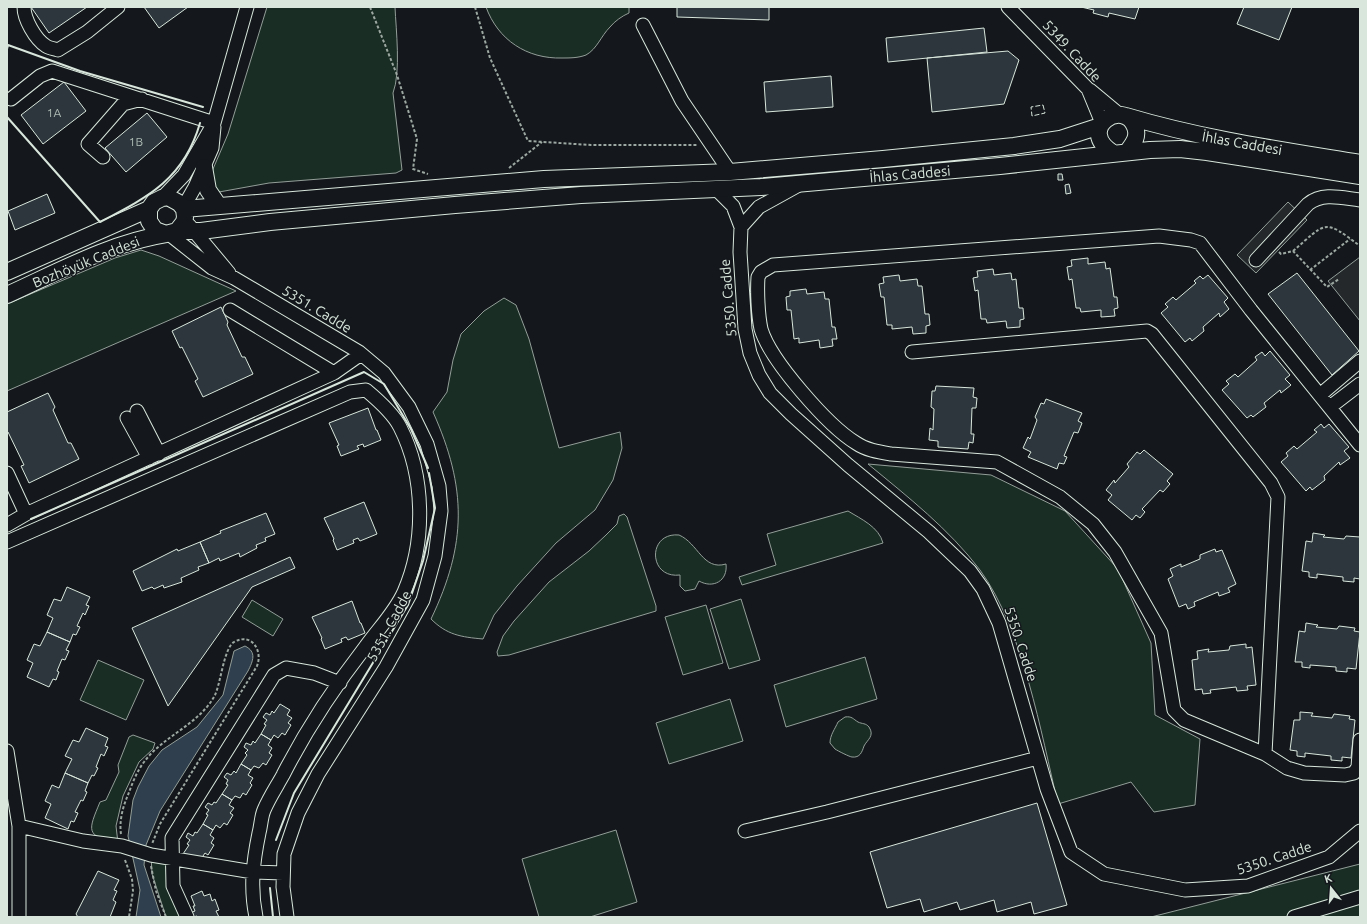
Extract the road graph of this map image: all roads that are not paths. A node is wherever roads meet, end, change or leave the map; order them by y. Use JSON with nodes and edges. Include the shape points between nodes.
{"nodes":[{"id":1,"x":24,"y":7,"type":"edge"},
{"id":2,"x":118,"y":7,"type":"edge"},
{"id":3,"x":247,"y":7,"type":"edge"},
{"id":4,"x":1008,"y":7,"type":"edge"},
{"id":5,"x":643,"y":25,"type":"dead end"},
{"id":6,"x":1088,"y":89,"type":"junction"},
{"id":7,"x":11,"y":99,"type":"dead end"},
{"id":8,"x":142,"y":99,"type":"junction"},
{"id":9,"x":1123,"y":115,"type":"junction"},
{"id":10,"x":214,"y":123,"type":"junction"},
{"id":11,"x":1101,"y":124,"type":"junction"},
{"id":12,"x":1120,"y":152,"type":"junction"},
{"id":13,"x":103,"y":157,"type":"dead end"},
{"id":14,"x":1360,"y":163,"type":"edge"},
{"id":15,"x":204,"y":167,"type":"junction"},
{"id":16,"x":730,"y":172,"type":"junction"},
{"id":17,"x":1360,"y":176,"type":"edge"},
{"id":18,"x":802,"y":183,"type":"junction"},
{"id":19,"x":711,"y":189,"type":"junction"},
{"id":20,"x":162,"y":198,"type":"junction"},
{"id":21,"x":1360,"y":200,"type":"edge"},
{"id":22,"x":219,"y":206,"type":"junction"},
{"id":23,"x":149,"y":209,"type":"junction"},
{"id":24,"x":184,"y":211,"type":"junction"},
{"id":25,"x":741,"y":227,"type":"junction"},
{"id":26,"x":217,"y":229,"type":"junction"},
{"id":27,"x":193,"y":231,"type":"junction"},
{"id":28,"x":170,"y":233,"type":"junction"},
{"id":29,"x":208,"y":249,"type":"junction"},
{"id":30,"x":1256,"y":260,"type":"dead end"},
{"id":31,"x":7,"y":272,"type":"edge"},
{"id":32,"x":234,"y":278,"type":"junction"},
{"id":33,"x":7,"y":295,"type":"edge"},
{"id":34,"x":230,"y":310,"type":"dead end"},
{"id":35,"x":912,"y":352,"type":"dead end"},
{"id":36,"x":361,"y":354,"type":"junction"},
{"id":37,"x":1360,"y":361,"type":"edge"},
{"id":38,"x":334,"y":373,"type":"junction"},
{"id":39,"x":1360,"y":384,"type":"edge"},
{"id":40,"x":1320,"y":395,"type":"junction"},
{"id":41,"x":1330,"y":407,"type":"junction"},
{"id":42,"x":132,"y":414,"type":"dead end"},
{"id":43,"x":1360,"y":445,"type":"edge"},
{"id":44,"x":154,"y":456,"type":"junction"},
{"id":45,"x":7,"y":473,"type":"edge"},
{"id":46,"x":26,"y":514,"type":"junction"},
{"id":47,"x":7,"y":525,"type":"edge"},
{"id":48,"x":7,"y":542,"type":"edge"},
{"id":49,"x":340,"y":683,"type":"junction"},
{"id":50,"x":1360,"y":740,"type":"edge"},
{"id":51,"x":7,"y":751,"type":"edge"},
{"id":52,"x":1265,"y":754,"type":"junction"},
{"id":53,"x":1038,"y":758,"type":"junction"},
{"id":54,"x":19,"y":826,"type":"junction"},
{"id":55,"x":745,"y":831,"type":"dead end"},
{"id":56,"x":1360,"y":831,"type":"edge"},
{"id":57,"x":172,"y":859,"type":"junction"},
{"id":58,"x":253,"y":872,"type":"junction"},
{"id":59,"x":283,"y":873,"type":"junction"},
{"id":60,"x":1360,"y":897,"type":"edge"},
{"id":61,"x":20,"y":917,"type":"edge"},
{"id":62,"x":187,"y":917,"type":"edge"},
{"id":63,"x":256,"y":917,"type":"edge"},
{"id":64,"x":287,"y":917,"type":"edge"},
{"id":65,"x":1294,"y":917,"type":"edge"}],
"edges":[{"from":1,"to":2,"type":"street","via":[[24,14],[32,30],[46,46],[58,50],[87,32]]},
{"from":3,"to":10,"type":"street"},
{"from":4,"to":6,"type":"street","name":"5349. Cadde"},
{"from":5,"to":16,"type":"street","via":[[682,101]]},
{"from":6,"to":9,"type":"street"},
{"from":6,"to":11,"type":"street","name":"5349. Cadde"},
{"from":7,"to":8,"type":"street","via":[[40,76],[52,71]]},
{"from":8,"to":10,"type":"street"},
{"from":8,"to":13,"type":"street","via":[[123,104],[88,144]]},
{"from":9,"to":11,"type":"main road","via":[[1108,117]]},
{"from":9,"to":12,"type":"main road","via":[[1134,124],[1136,130],[1135,142]]},
{"from":9,"to":14,"type":"main road","name":"İhlas Caddesi","via":[[1219,140]]},
{"from":10,"to":15,"type":"street","via":[[212,148]]},
{"from":10,"to":20,"type":"street","via":[[184,175]]},
{"from":11,"to":12,"type":"main road","via":[[1099,139],[1102,144]]},
{"from":11,"to":16,"type":"main road","name":"İhlas Caddesi","via":[[1060,139],[1014,146]]},
{"from":12,"to":17,"type":"main road","name":"İhlas Caddesi","via":[[1180,149]]},
{"from":12,"to":18,"type":"main road","name":"İhlas Caddesi","via":[[1000,166]]},
{"from":15,"to":22,"type":"main road","via":[[208,190]]},
{"from":15,"to":24,"type":"street"},
{"from":16,"to":22,"type":"main road","name":"İhlas Caddesi","via":[[544,179]]},
{"from":18,"to":19,"type":"main road","name":"İhlas Caddesi"},
{"from":18,"to":25,"type":"street","via":[[759,207]]},
{"from":19,"to":25,"type":"street","name":"5350. Cadde","via":[[733,206]]},
{"from":19,"to":26,"type":"main road","name":"İhlas Caddesi","via":[[463,204]]},
{"from":20,"to":23,"type":"main road","via":[[154,202]]},
{"from":20,"to":24,"type":"main road","via":[[174,199]]},
{"from":21,"to":30,"type":"street","via":[[1329,196],[1316,198]]},
{"from":22,"to":24,"type":"main road","name":"İhlas Caddesi"},
{"from":23,"to":28,"type":"main road","via":[[151,226],[160,233]]},
{"from":23,"to":31,"type":"main road","name":"Bozhöyük Caddesi"},
{"from":24,"to":27,"type":"street","name":"5351. Cadde"},
{"from":24,"to":28,"type":"main road","via":[[184,222]]},
{"from":25,"to":53,"type":"street","name":"5350. Cadde","via":[[745,329],[759,375],[770,393],[791,414],[929,532],[970,571],[983,589],[999,623]]},
{"from":26,"to":27,"type":"main road","name":"Bozhöyük Caddesi"},
{"from":26,"to":29,"type":"street","via":[[206,236]]},
{"from":27,"to":28,"type":"main road","name":"Bozhöyük Caddesi"},
{"from":27,"to":29,"type":"street","name":"5351. Cadde"},
{"from":28,"to":32,"type":"street","name":"5351. Cadde","via":[[212,268]]},
{"from":28,"to":33,"type":"main road","name":"Bozhöyük Caddesi","via":[[119,246]]},
{"from":29,"to":32,"type":"street","name":"5351. Cadde"},
{"from":32,"to":36,"type":"street","name":"5351. Cadde"},
{"from":34,"to":38,"type":"street"},
{"from":35,"to":52,"type":"street","via":[[1147,331],[1152,334],[1271,483],[1278,497]]},
{"from":36,"to":38,"type":"street"},
{"from":36,"to":59,"type":"street","name":"5351. Cadde","via":[[384,373],[408,407],[427,444],[439,486],[441,511],[435,556],[423,600],[386,667],[318,774],[298,813],[284,854]]},
{"from":37,"to":40,"type":"street"},
{"from":38,"to":44,"type":"street"},
{"from":39,"to":41,"type":"street"},
{"from":40,"to":41,"type":"street"},
{"from":40,"to":52,"type":"street","via":[[1200,243],[1191,240],[1158,236],[773,265],[758,276],[761,328],[766,342],[798,388],[840,431],[856,444],[877,452],[997,462],[1072,506],[1105,538],[1162,634],[1174,710],[1184,720]]},
{"from":41,"to":43,"type":"street"},
{"from":42,"to":44,"type":"street"},
{"from":44,"to":46,"type":"street"},
{"from":45,"to":46,"type":"street"},
{"from":46,"to":47,"type":"street"},
{"from":48,"to":49,"type":"street","via":[[343,395],[366,390],[380,402],[400,427],[413,462],[419,492],[420,525],[415,558],[404,591],[392,614]]},
{"from":49,"to":57,"type":"street","via":[[314,673],[286,668],[274,675],[172,838]]},
{"from":49,"to":58,"type":"street","via":[[300,741],[264,810],[253,860]]},
{"from":50,"to":52,"type":"street","via":[[1358,767],[1354,773],[1345,775],[1295,772]]},
{"from":51,"to":54,"type":"street"},
{"from":53,"to":55,"type":"street"},
{"from":53,"to":56,"type":"street","name":"5350. Cadde","via":[[1071,852],[1104,874],[1185,890],[1248,886],[1329,857]]},
{"from":54,"to":57,"type":"street"},
{"from":54,"to":61,"type":"street"},
{"from":57,"to":58,"type":"street"},
{"from":57,"to":62,"type":"street","via":[[173,886]]},
{"from":58,"to":59,"type":"street"},
{"from":58,"to":63,"type":"street","via":[[252,895]]},
{"from":59,"to":64,"type":"street","name":"5351. Cadde"},
{"from":60,"to":65,"type":"street"}]}
